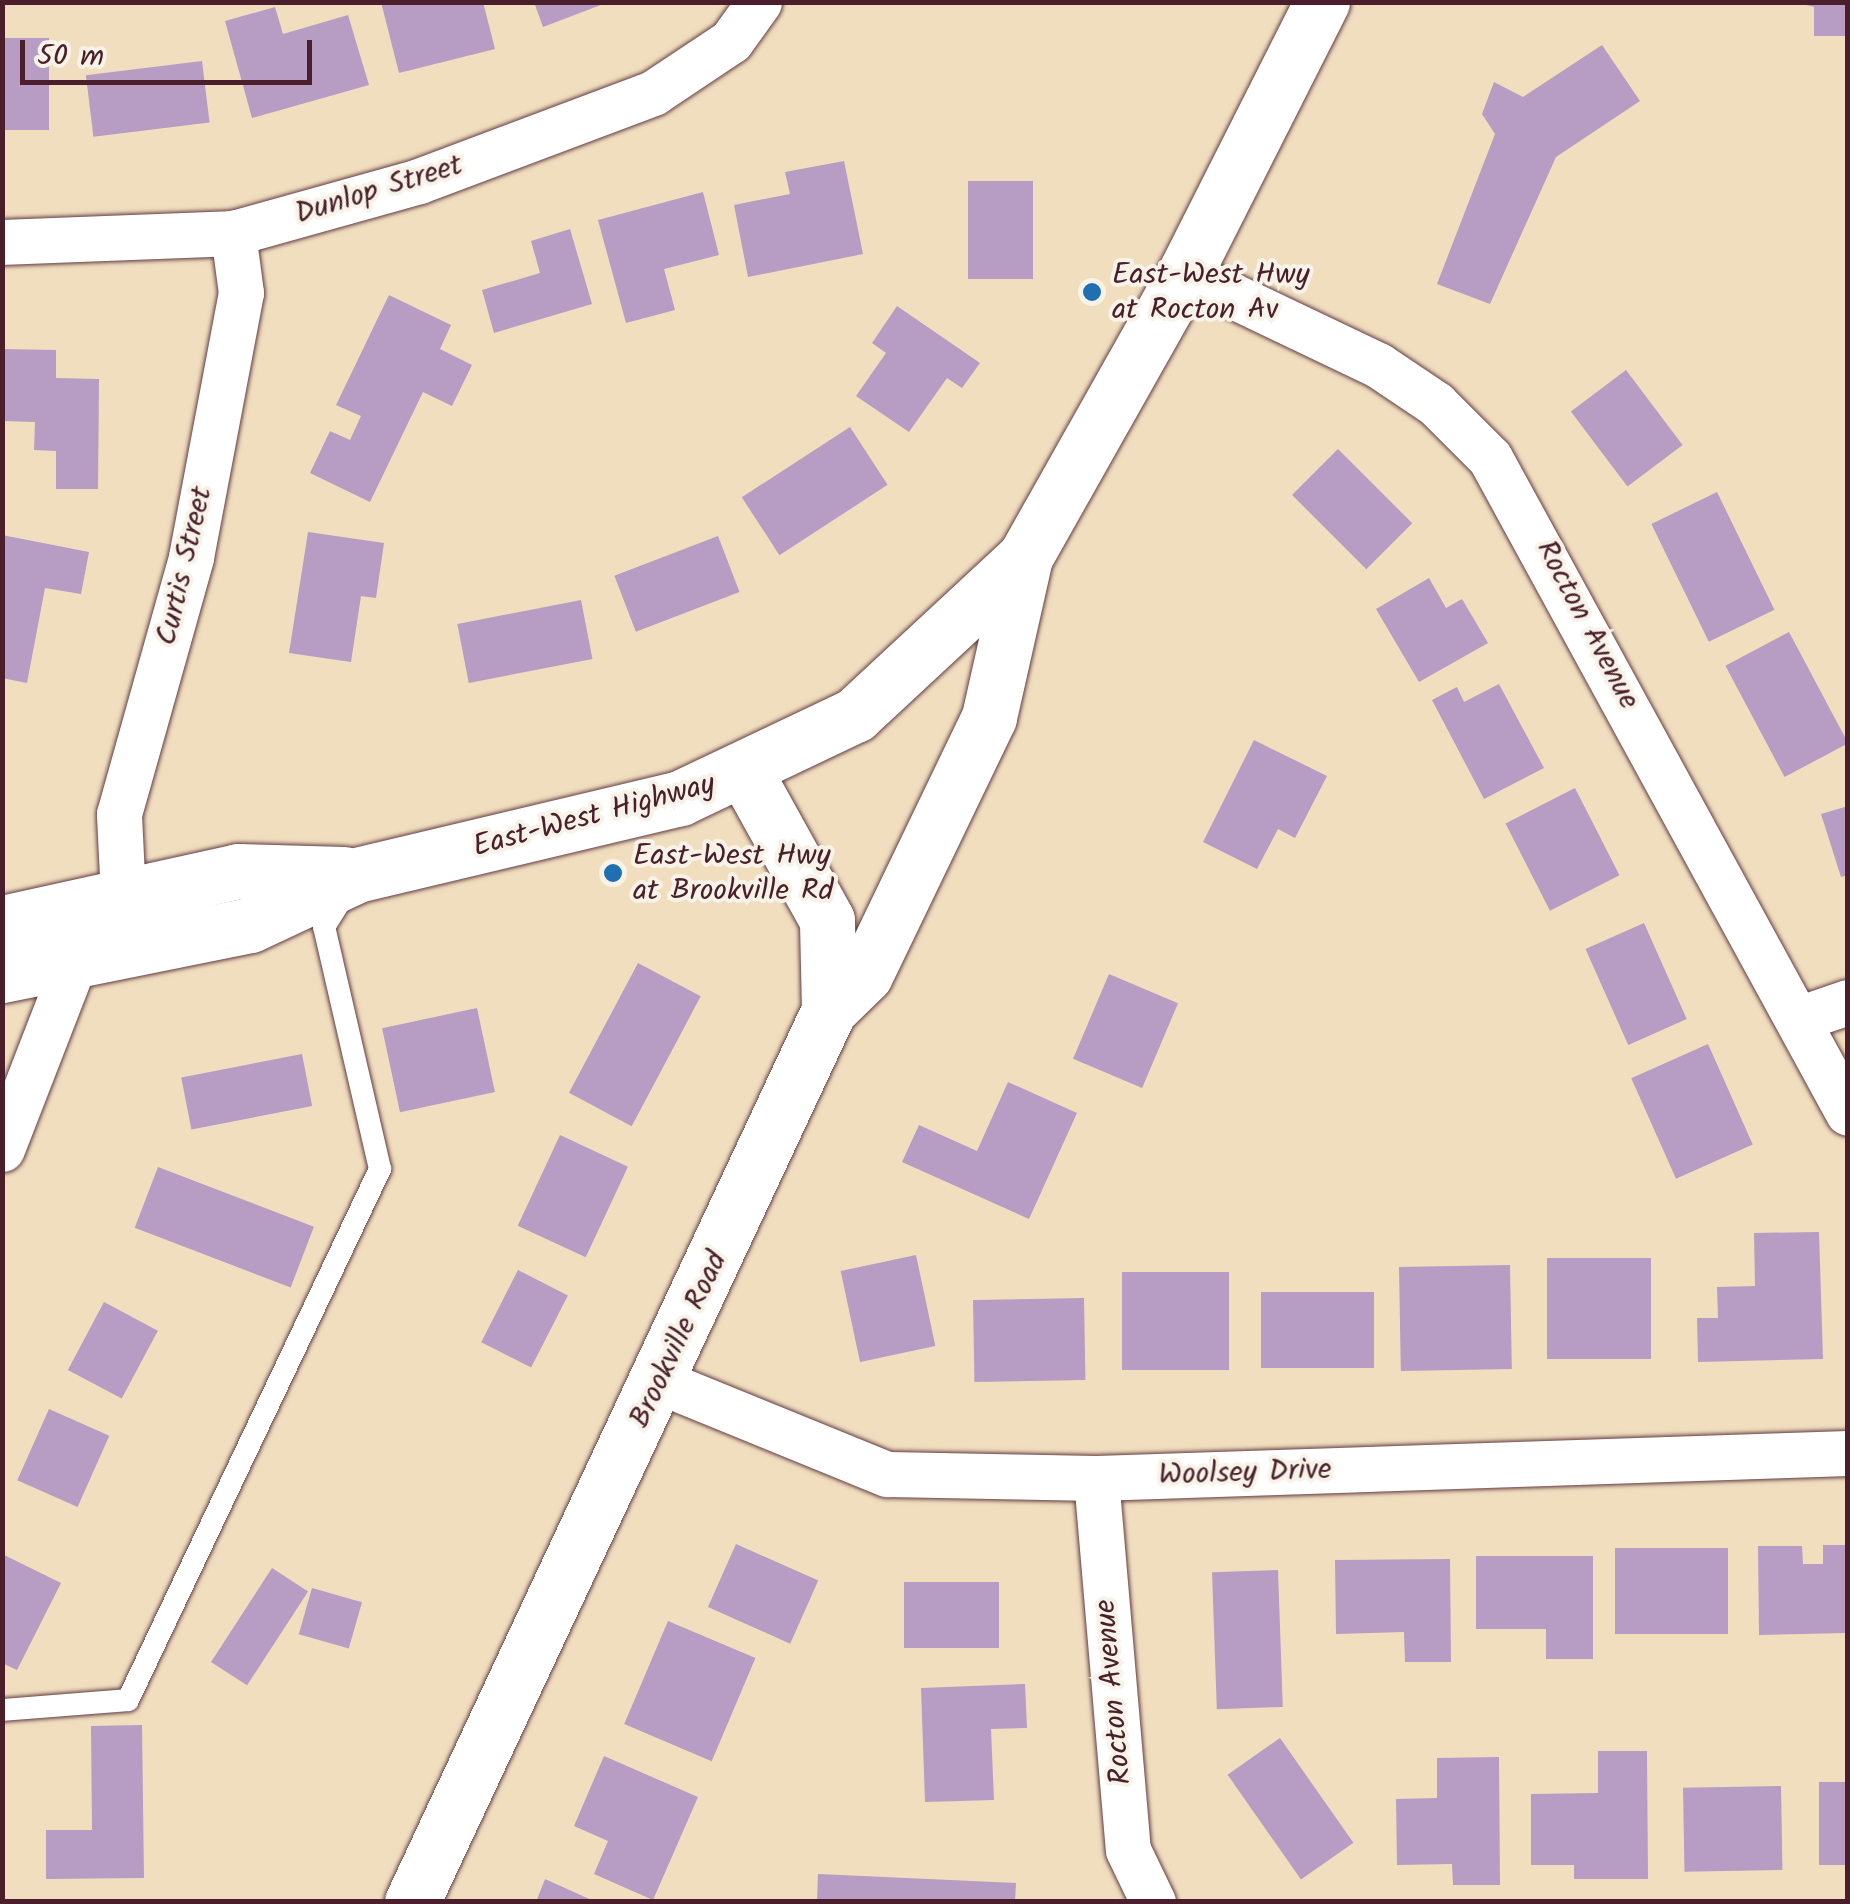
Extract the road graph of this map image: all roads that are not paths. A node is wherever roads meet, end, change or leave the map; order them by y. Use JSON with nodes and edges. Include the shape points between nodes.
{"nodes":[{"id":1,"x":760,"y":2,"type":"edge"},
{"id":2,"x":1322,"y":2,"type":"edge"},
{"id":3,"x":233,"y":233,"type":"junction"},
{"id":4,"x":2,"y":242,"type":"edge"},
{"id":5,"x":1185,"y":273,"type":"junction"},
{"id":6,"x":1024,"y":558,"type":"junction"},
{"id":7,"x":746,"y":774,"type":"junction"},
{"id":8,"x":357,"y":874,"type":"junction"},
{"id":9,"x":123,"y":896,"type":"junction"},
{"id":10,"x":2,"y":923,"type":"edge"},
{"id":11,"x":75,"y":960,"type":"junction"},
{"id":12,"x":2,"y":975,"type":"edge"},
{"id":13,"x":1848,"y":1002,"type":"edge"},
{"id":14,"x":829,"y":1010,"type":"junction"},
{"id":15,"x":1798,"y":1019,"type":"junction"},
{"id":16,"x":1848,"y":1113,"type":"edge"},
{"id":17,"x":7,"y":1124,"type":"edge"},
{"id":18,"x":660,"y":1382,"type":"junction"},
{"id":19,"x":1848,"y":1454,"type":"edge"},
{"id":20,"x":1096,"y":1478,"type":"junction"},
{"id":21,"x":2,"y":1710,"type":"edge"},
{"id":22,"x":412,"y":1902,"type":"edge"},
{"id":23,"x":1153,"y":1902,"type":"edge"}],
"edges":[{"from":1,"to":3,"type":"street","name":"Dunlop Street","via":[[731,41],[636,100],[418,182]]},
{"from":2,"to":5,"type":"main road","name":"East-West Highway"},
{"from":3,"to":4,"type":"street","name":"Dunlop Street"},
{"from":3,"to":9,"type":"street","name":"Curtis Street","via":[[241,293],[191,557],[119,814]]},
{"from":5,"to":6,"type":"main road","name":"East-West Highway"},
{"from":5,"to":15,"type":"street","name":"Rocton Avenue","via":[[1378,364],[1436,404],[1490,458]]},
{"from":6,"to":7,"type":"main road","name":"East-West Highway","via":[[855,715]]},
{"from":6,"to":14,"type":"main road","via":[[989,716],[864,975]]},
{"from":7,"to":8,"type":"main road","name":"East-West Highway","via":[[595,822]]},
{"from":7,"to":14,"type":"main road","name":"Brookville Road","via":[[827,920]]},
{"from":8,"to":9,"type":"main road","name":"East-West Highway","via":[[238,871]]},
{"from":8,"to":11,"type":"main road","name":"East-West Highway","via":[[250,925]]},
{"from":8,"to":21,"type":"lane","via":[[324,927],[380,1169],[128,1700]]},
{"from":9,"to":10,"type":"main road","name":"East-West Highway"},
{"from":11,"to":12,"type":"main road","name":"East-West Highway"},
{"from":11,"to":17,"type":"street"},
{"from":13,"to":15,"type":"street"},
{"from":14,"to":18,"type":"main road","name":"Brookville Road"},
{"from":15,"to":16,"type":"street","name":"Rocton Avenue"},
{"from":18,"to":20,"type":"street","name":"Woolsey Drive","via":[[887,1474]]},
{"from":18,"to":22,"type":"main road","name":"Brookville Road"},
{"from":19,"to":20,"type":"street","name":"Woolsey Drive"},
{"from":20,"to":23,"type":"street","name":"Rocton Avenue","via":[[1128,1850]]}]}
